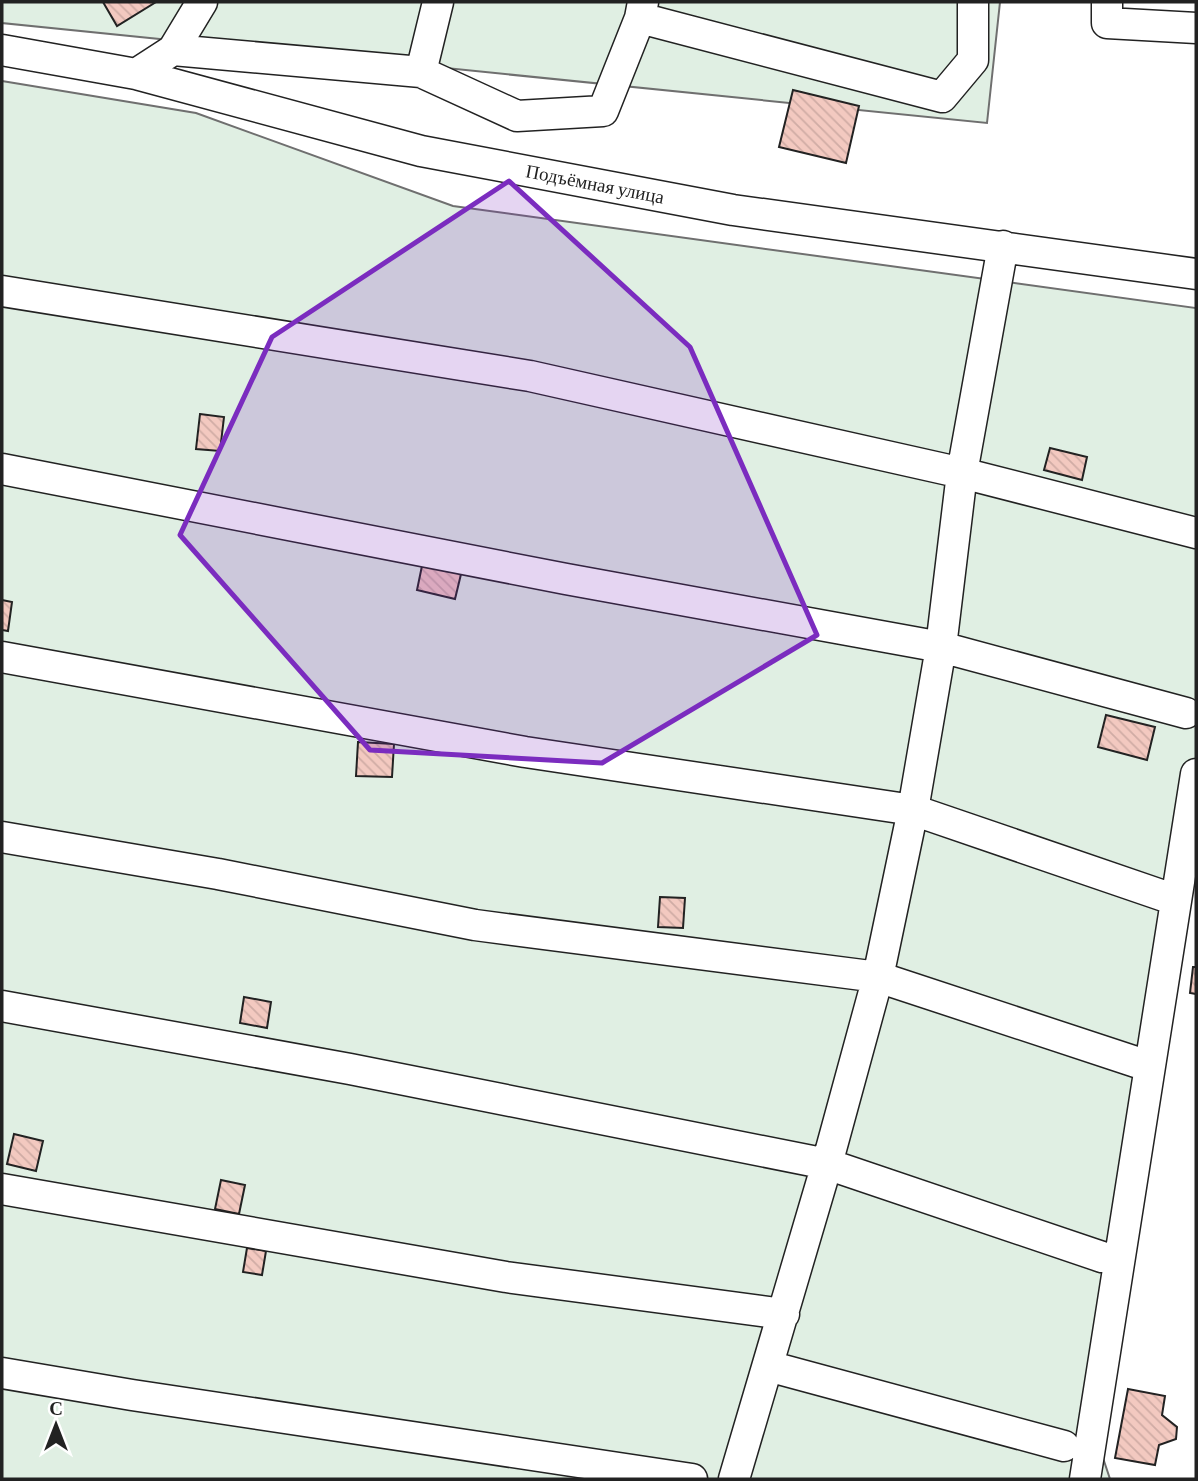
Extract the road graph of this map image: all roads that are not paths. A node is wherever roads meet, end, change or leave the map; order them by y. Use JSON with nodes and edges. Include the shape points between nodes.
{"nodes":[{"id":1,"x":202,"y":2,"type":"edge"},
{"id":2,"x":438,"y":2,"type":"edge"},
{"id":3,"x":973,"y":2,"type":"edge"},
{"id":4,"x":1107,"y":2,"type":"edge"},
{"id":5,"x":641,"y":10,"type":"edge"},
{"id":6,"x":1196,"y":28,"type":"edge"},
{"id":7,"x":2,"y":50,"type":"edge"},
{"id":8,"x":173,"y":50,"type":"junction"},
{"id":9,"x":421,"y":72,"type":"junction"},
{"id":10,"x":136,"y":75,"type":"junction"},
{"id":11,"x":1003,"y":246,"type":"junction"},
{"id":12,"x":1196,"y":274,"type":"edge"},
{"id":13,"x":2,"y":291,"type":"edge"},
{"id":14,"x":2,"y":469,"type":"edge"},
{"id":15,"x":962,"y":473,"type":"junction"},
{"id":16,"x":1196,"y":533,"type":"edge"},
{"id":17,"x":941,"y":647,"type":"junction"},
{"id":18,"x":2,"y":657,"type":"edge"},
{"id":19,"x":1186,"y":713,"type":"dead end"},
{"id":20,"x":1196,"y":774,"type":"edge"},
{"id":21,"x":913,"y":810,"type":"junction"},
{"id":22,"x":2,"y":837,"type":"edge"},
{"id":23,"x":1164,"y":896,"type":"dead end"},
{"id":24,"x":878,"y":977,"type":"junction"},
{"id":25,"x":2,"y":1006,"type":"edge"},
{"id":26,"x":1142,"y":1064,"type":"dead end"},
{"id":27,"x":827,"y":1164,"type":"junction"},
{"id":28,"x":2,"y":1189,"type":"edge"},
{"id":29,"x":1102,"y":1257,"type":"dead end"},
{"id":30,"x":784,"y":1314,"type":"junction"},
{"id":31,"x":768,"y":1366,"type":"junction"},
{"id":32,"x":2,"y":1373,"type":"edge"},
{"id":33,"x":1064,"y":1446,"type":"dead end"},
{"id":34,"x":692,"y":1479,"type":"edge"},
{"id":35,"x":734,"y":1479,"type":"edge"},
{"id":36,"x":1085,"y":1479,"type":"edge"}],
"edges":[{"from":1,"to":8,"type":"street"},
{"from":2,"to":9,"type":"street"},
{"from":3,"to":5,"type":"street","via":[[973,60],[942,97]]},
{"from":4,"to":6,"type":"street","via":[[1107,23]]},
{"from":5,"to":9,"type":"street","via":[[603,111],[517,116]]},
{"from":7,"to":10,"type":"street","name":"Подъёмная улица"},
{"from":8,"to":9,"type":"street"},
{"from":8,"to":10,"type":"street"},
{"from":10,"to":11,"type":"street","name":"Подъёмная улица","via":[[421,151],[733,210]]},
{"from":11,"to":12,"type":"street","name":"Подъёмная улица"},
{"from":11,"to":15,"type":"street"},
{"from":13,"to":15,"type":"street","via":[[530,376]]},
{"from":14,"to":17,"type":"street"},
{"from":15,"to":16,"type":"street"},
{"from":15,"to":17,"type":"street"},
{"from":17,"to":19,"type":"street"},
{"from":17,"to":21,"type":"street"},
{"from":18,"to":21,"type":"street","via":[[525,752]]},
{"from":20,"to":36,"type":"street"},
{"from":21,"to":23,"type":"street"},
{"from":21,"to":24,"type":"street"},
{"from":22,"to":24,"type":"street","via":[[475,925]]},
{"from":24,"to":26,"type":"street"},
{"from":24,"to":27,"type":"street"},
{"from":25,"to":27,"type":"street","via":[[350,1069]]},
{"from":27,"to":29,"type":"street"},
{"from":27,"to":30,"type":"street"},
{"from":28,"to":30,"type":"street","via":[[506,1277]]},
{"from":30,"to":31,"type":"street"},
{"from":31,"to":33,"type":"street"},
{"from":31,"to":35,"type":"street"},
{"from":32,"to":34,"type":"street"}]}
